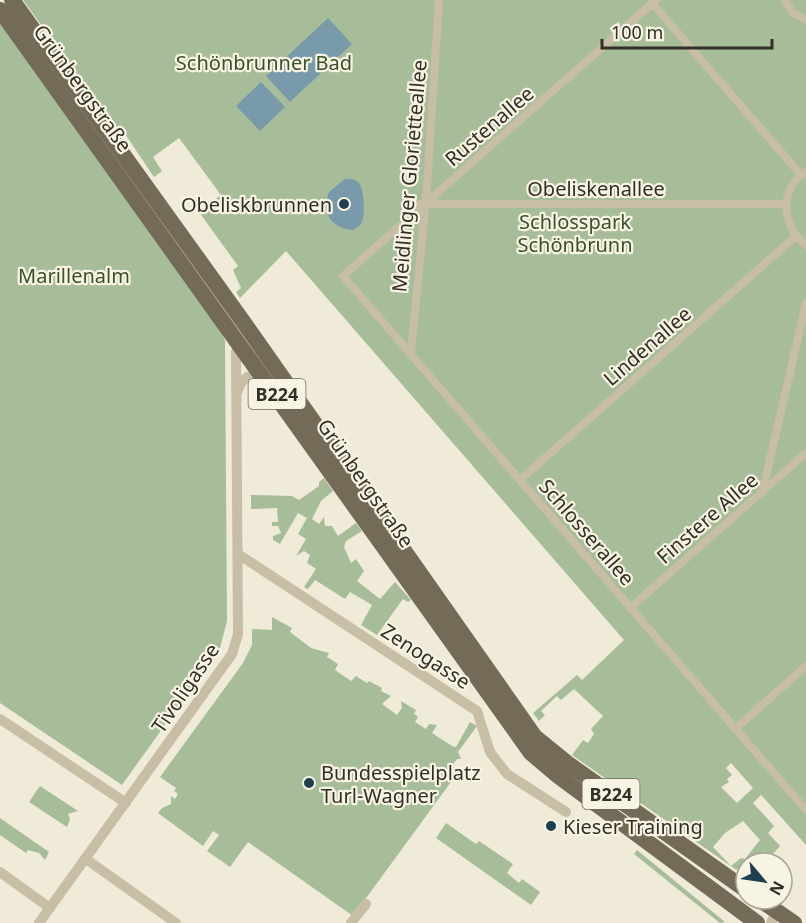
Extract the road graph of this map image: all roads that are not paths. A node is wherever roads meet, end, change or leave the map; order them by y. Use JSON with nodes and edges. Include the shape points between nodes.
{"nodes":[{"id":1,"x":12,"y":0,"type":"edge"},
{"id":2,"x":439,"y":0,"type":"edge"},
{"id":3,"x":785,"y":0,"type":"edge"},
{"id":4,"x":654,"y":2,"type":"edge"},
{"id":5,"x":0,"y":10,"type":"edge"},
{"id":6,"x":806,"y":20,"type":"edge"},
{"id":7,"x":804,"y":174,"type":"edge"},
{"id":8,"x":405,"y":204,"type":"dead end"},
{"id":9,"x":425,"y":204,"type":"junction"},
{"id":10,"x":786,"y":204,"type":"junction"},
{"id":11,"x":796,"y":236,"type":"junction"},
{"id":12,"x":806,"y":245,"type":"edge"},
{"id":13,"x":343,"y":276,"type":"joint"},
{"id":14,"x":806,"y":303,"type":"edge"},
{"id":15,"x":240,"y":344,"type":"junction"},
{"id":16,"x":411,"y":354,"type":"junction"},
{"id":17,"x":270,"y":384,"type":"junction"},
{"id":18,"x":236,"y":396,"type":"junction"},
{"id":19,"x":806,"y":453,"type":"edge"},
{"id":20,"x":520,"y":480,"type":"junction"},
{"id":21,"x":764,"y":490,"type":"junction"},
{"id":22,"x":238,"y":554,"type":"junction"},
{"id":23,"x":630,"y":608,"type":"junction"},
{"id":24,"x":806,"y":666,"type":"edge"},
{"id":25,"x":0,"y":719,"type":"edge"},
{"id":26,"x":735,"y":729,"type":"junction"},
{"id":27,"x":126,"y":803,"type":"junction"},
{"id":28,"x":806,"y":810,"type":"edge"},
{"id":29,"x":566,"y":812,"type":"dead end"},
{"id":30,"x":86,"y":859,"type":"junction"},
{"id":31,"x":0,"y":872,"type":"edge"},
{"id":32,"x":734,"y":881,"type":"edge"},
{"id":33,"x":366,"y":904,"type":"dead end"},
{"id":34,"x":50,"y":908,"type":"junction"},
{"id":35,"x":774,"y":917,"type":"edge"},
{"id":36,"x":39,"y":923,"type":"edge"},
{"id":37,"x":176,"y":923,"type":"edge"},
{"id":38,"x":351,"y":923,"type":"edge"},
{"id":39,"x":757,"y":923,"type":"edge"},
{"id":40,"x":794,"y":923,"type":"edge"}],
"edges":[{"from":1,"to":32,"type":"main road","name":"Grünbergstraße","number":"B224","via":[[535,737]]},
{"from":2,"to":9,"type":"street","name":"Meidlinger Glorietteallee"},
{"from":3,"to":6,"type":"street","via":[[792,12]]},
{"from":4,"to":7,"type":"street"},
{"from":4,"to":9,"type":"street","name":"Rustenallee"},
{"from":5,"to":15,"type":"main road","name":"Grünbergstraße","number":"B224"},
{"from":7,"to":10,"type":"street","via":[[789,192]]},
{"from":8,"to":9,"type":"street","name":"Obeliskenallee"},
{"from":9,"to":10,"type":"street","name":"Obeliskenallee"},
{"from":9,"to":13,"type":"street","name":"Rustenallee"},
{"from":9,"to":16,"type":"street","name":"Meidlinger Glorietteallee"},
{"from":10,"to":11,"type":"street"},
{"from":11,"to":12,"type":"street"},
{"from":11,"to":20,"type":"street","name":"Lindenallee"},
{"from":13,"to":16,"type":"street","name":"Schlosserallee"},
{"from":14,"to":21,"type":"street"},
{"from":15,"to":17,"type":"main road","name":"Grünbergstraße","number":"B224"},
{"from":15,"to":18,"type":"street","name":"Tivoligasse","via":[[236,352]]},
{"from":16,"to":20,"type":"street","name":"Schlosserallee"},
{"from":17,"to":18,"type":"street","via":[[248,377]]},
{"from":17,"to":39,"type":"main road","name":"Grünbergstraße","number":"B224","via":[[531,753]]},
{"from":18,"to":22,"type":"street","name":"Tivoligasse"},
{"from":19,"to":21,"type":"street","name":"Finstere Allee"},
{"from":20,"to":23,"type":"street","name":"Schlosserallee"},
{"from":21,"to":23,"type":"street","name":"Finstere Allee"},
{"from":22,"to":27,"type":"street","name":"Tivoligasse","via":[[238,634],[232,654]]},
{"from":22,"to":29,"type":"street","name":"Zenogasse","via":[[477,711],[490,752],[507,774]]},
{"from":23,"to":26,"type":"street","name":"Schlosserallee"},
{"from":24,"to":26,"type":"street"},
{"from":25,"to":27,"type":"street"},
{"from":26,"to":28,"type":"street","name":"Schlosserallee"},
{"from":27,"to":30,"type":"street","name":"Tivoligasse"},
{"from":30,"to":34,"type":"street","name":"Tivoligasse"},
{"from":30,"to":37,"type":"street"},
{"from":31,"to":34,"type":"street"},
{"from":33,"to":38,"type":"street"},
{"from":34,"to":36,"type":"street","name":"Tivoligasse"},
{"from":35,"to":40,"type":"main road"}]}
